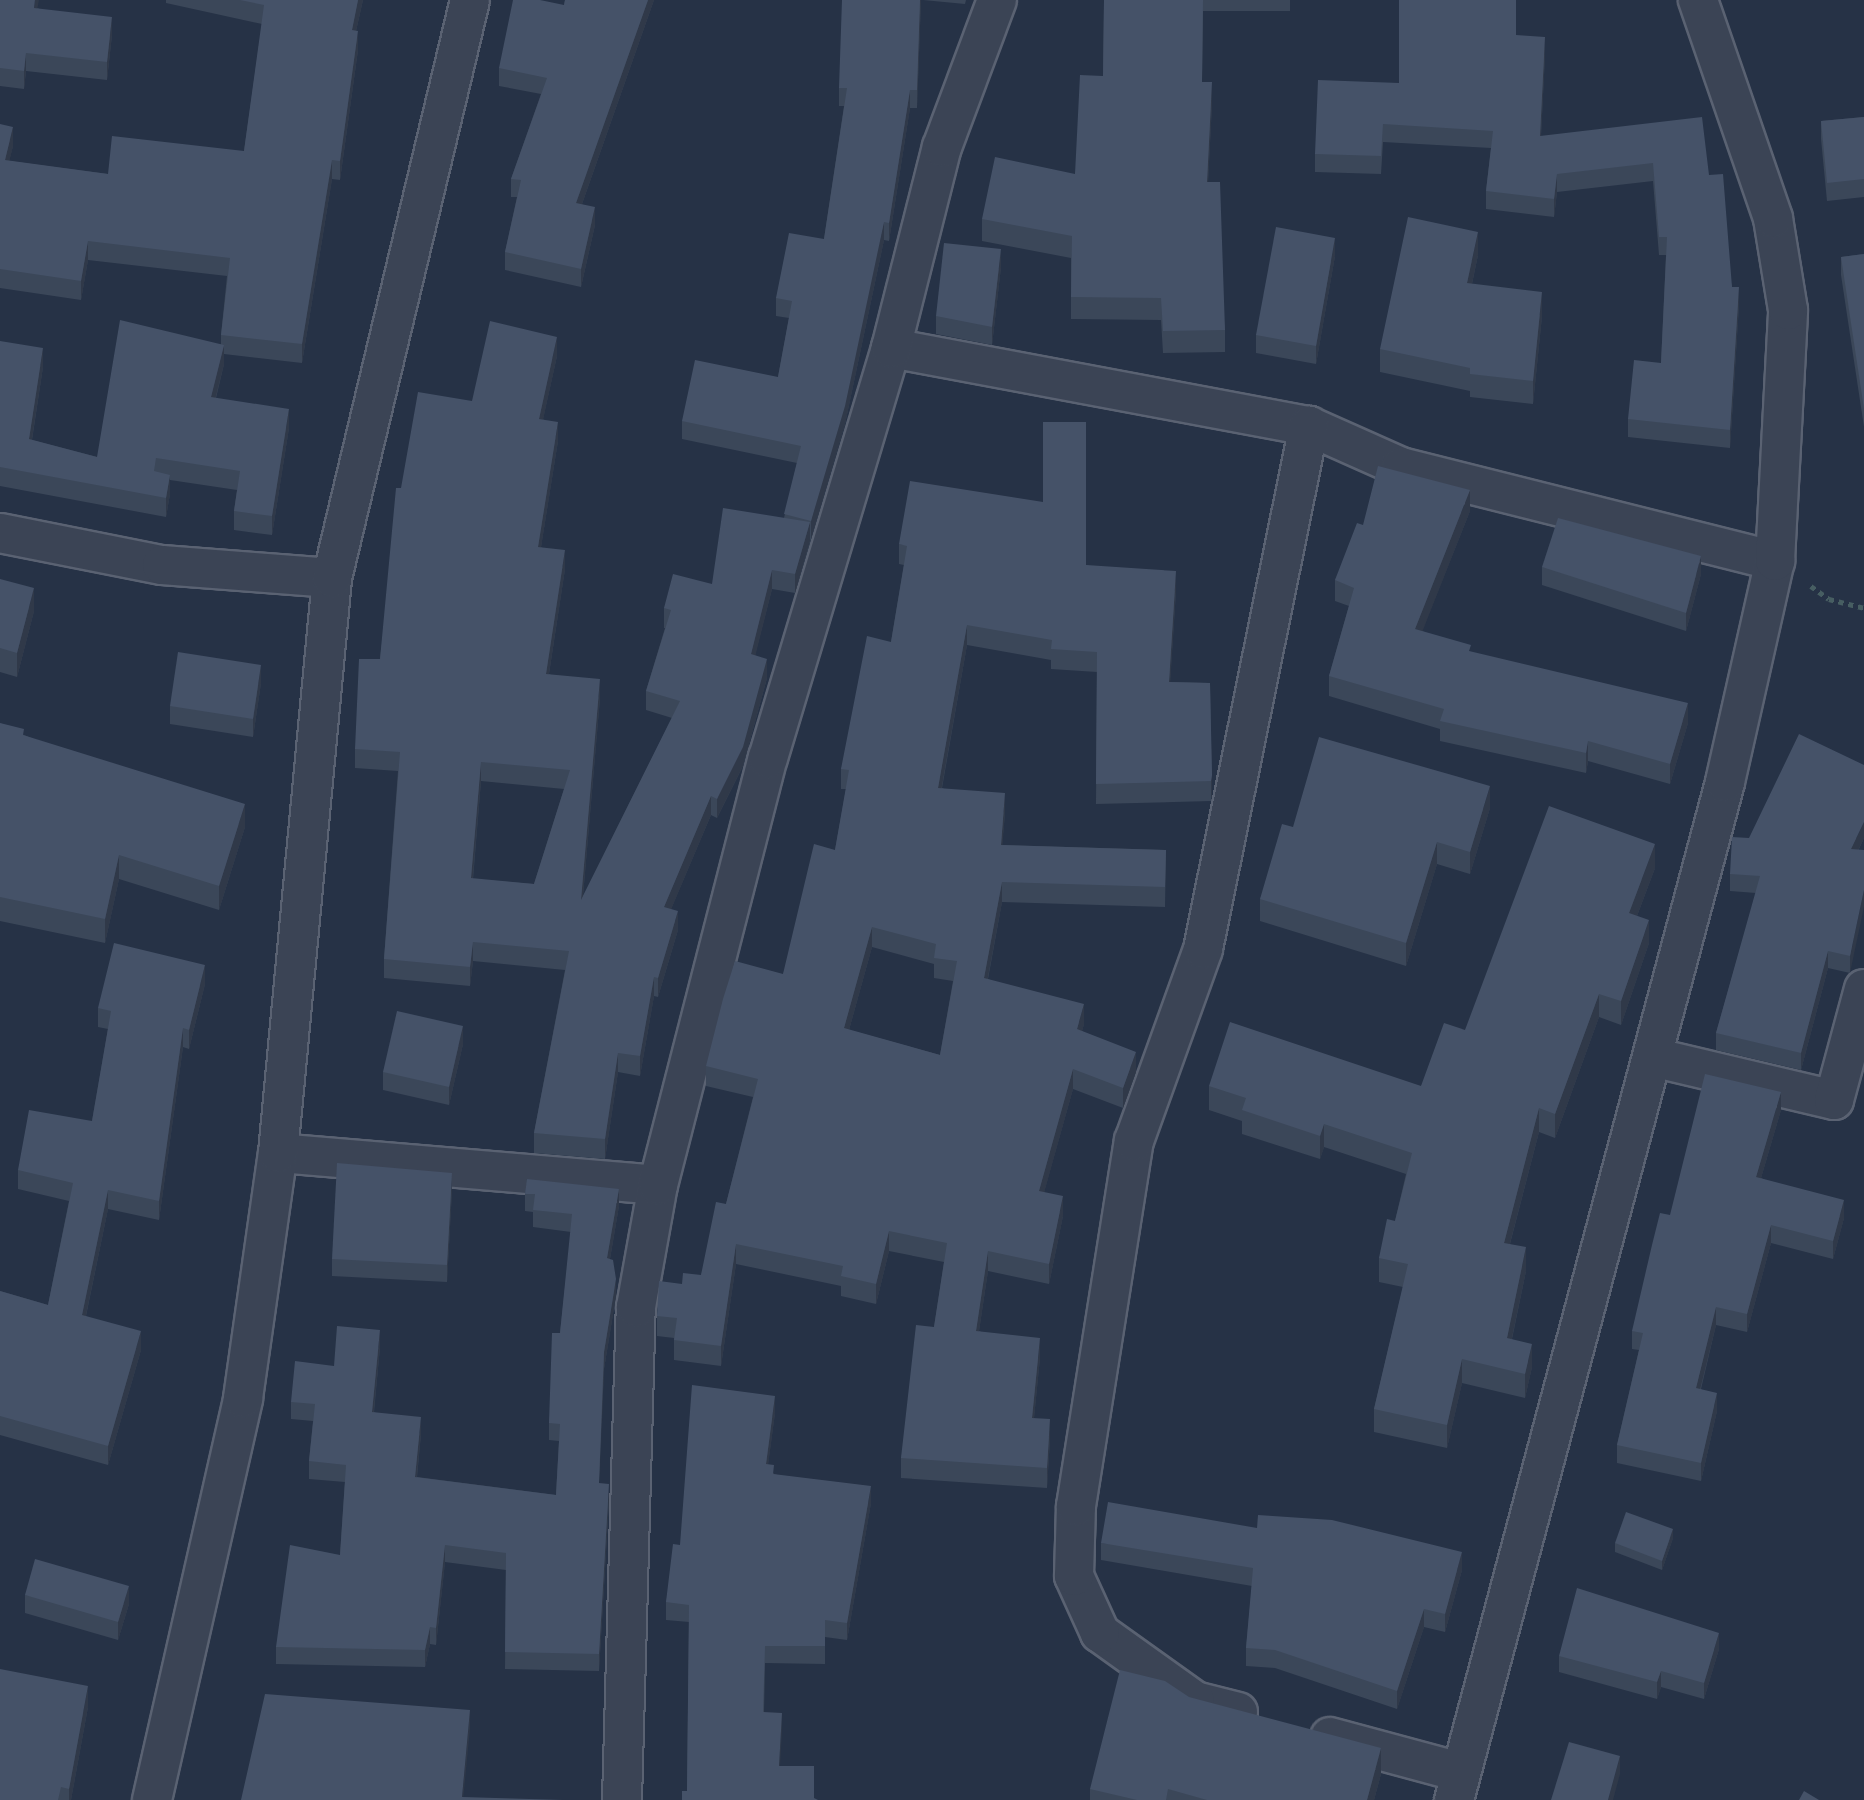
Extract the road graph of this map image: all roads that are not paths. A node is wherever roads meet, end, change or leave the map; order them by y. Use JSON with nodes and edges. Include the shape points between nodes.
{"nodes":[{"id":1,"x":470,"y":0,"type":"edge"},
{"id":2,"x":998,"y":0,"type":"edge"},
{"id":3,"x":1698,"y":0,"type":"edge"},
{"id":4,"x":891,"y":348,"type":"junction"},
{"id":5,"x":1309,"y":426,"type":"junction"},
{"id":6,"x":0,"y":533,"type":"edge"},
{"id":7,"x":1775,"y":561,"type":"junction"},
{"id":8,"x":332,"y":578,"type":"junction"},
{"id":9,"x":1864,"y":989,"type":"edge"},
{"id":10,"x":1652,"y":1057,"type":"junction"},
{"id":11,"x":278,"y":1153,"type":"junction"},
{"id":12,"x":658,"y":1185,"type":"junction"},
{"id":13,"x":1457,"y":1786,"type":"edge"},
{"id":14,"x":152,"y":1800,"type":"edge"},
{"id":15,"x":622,"y":1800,"type":"edge"}],
"edges":[{"from":1,"to":8,"type":"street"},
{"from":2,"to":4,"type":"street","via":[[942,147]]},
{"from":3,"to":7,"type":"street","via":[[1773,218],[1788,310]]},
{"from":4,"to":5,"type":"street"},
{"from":4,"to":12,"type":"street","via":[[768,758]]},
{"from":5,"to":7,"type":"street","via":[[1401,467]]},
{"from":5,"to":13,"type":"street","via":[[1203,950],[1134,1141],[1076,1506],[1073,1576],[1100,1633],[1195,1701],[1282,1724]]},
{"from":6,"to":8,"type":"street","via":[[162,565]]},
{"from":7,"to":10,"type":"street"},
{"from":8,"to":11,"type":"street"},
{"from":9,"to":10,"type":"street","via":[[1834,1100]]},
{"from":10,"to":13,"type":"street"},
{"from":11,"to":12,"type":"street"},
{"from":11,"to":14,"type":"street","via":[[243,1398]]},
{"from":12,"to":15,"type":"street","via":[[636,1307]]}]}
